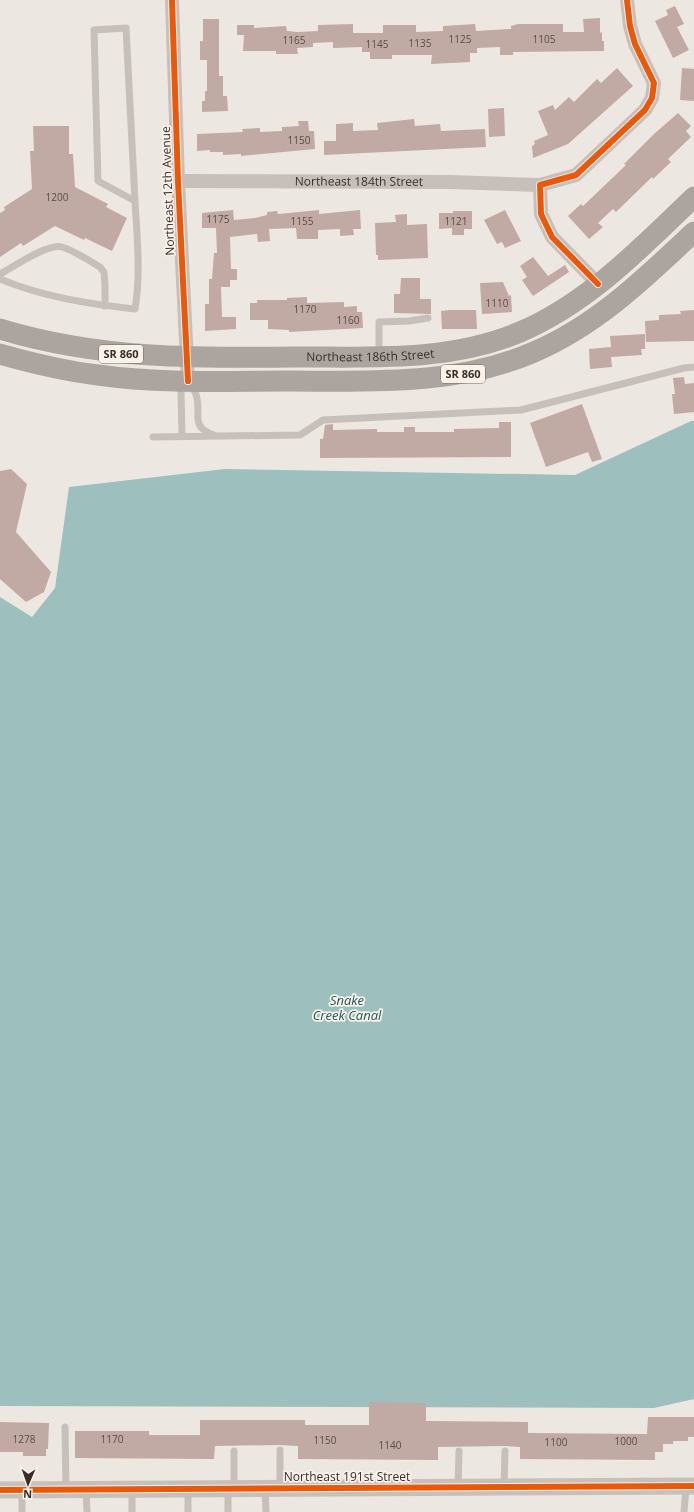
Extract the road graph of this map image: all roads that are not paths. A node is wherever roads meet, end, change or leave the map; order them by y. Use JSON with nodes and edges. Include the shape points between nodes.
{"nodes":[{"id":1,"x":172,"y":0,"type":"edge"},
{"id":2,"x":627,"y":0,"type":"edge"},
{"id":3,"x":178,"y":181,"type":"junction"},
{"id":4,"x":540,"y":185,"type":"junction"},
{"id":5,"x":694,"y":197,"type":"edge"},
{"id":6,"x":135,"y":201,"type":"junction"},
{"id":7,"x":694,"y":232,"type":"edge"},
{"id":8,"x":0,"y":274,"type":"edge"},
{"id":9,"x":0,"y":279,"type":"edge"},
{"id":10,"x":598,"y":284,"type":"junction"},
{"id":11,"x":105,"y":306,"type":"junction"},
{"id":12,"x":428,"y":318,"type":"dead end"},
{"id":13,"x":0,"y":329,"type":"edge"},
{"id":14,"x":0,"y":354,"type":"edge"},
{"id":15,"x":186,"y":357,"type":"junction"},
{"id":16,"x":379,"y":357,"type":"junction"},
{"id":17,"x":694,"y":367,"type":"edge"},
{"id":18,"x":188,"y":381,"type":"junction"},
{"id":19,"x":153,"y":437,"type":"dead end"},
{"id":20,"x":182,"y":437,"type":"junction"},
{"id":21,"x":220,"y":437,"type":"junction"},
{"id":22,"x":65,"y":1428,"type":"dead end"},
{"id":23,"x":280,"y":1450,"type":"dead end"},
{"id":24,"x":505,"y":1450,"type":"dead end"},
{"id":25,"x":234,"y":1451,"type":"dead end"},
{"id":26,"x":459,"y":1451,"type":"dead end"},
{"id":27,"x":690,"y":1486,"type":"edge"},
{"id":28,"x":458,"y":1488,"type":"junction"},
{"id":29,"x":504,"y":1488,"type":"junction"},
{"id":30,"x":188,"y":1489,"type":"junction"},
{"id":31,"x":231,"y":1489,"type":"junction"},
{"id":32,"x":273,"y":1489,"type":"junction"},
{"id":33,"x":0,"y":1490,"type":"edge"},
{"id":34,"x":22,"y":1490,"type":"junction"},
{"id":35,"x":66,"y":1490,"type":"junction"},
{"id":36,"x":86,"y":1490,"type":"junction"},
{"id":37,"x":132,"y":1490,"type":"junction"},
{"id":38,"x":22,"y":1512,"type":"edge"},
{"id":39,"x":87,"y":1512,"type":"edge"},
{"id":40,"x":132,"y":1512,"type":"edge"},
{"id":41,"x":188,"y":1512,"type":"edge"},
{"id":42,"x":228,"y":1512,"type":"edge"},
{"id":43,"x":266,"y":1512,"type":"edge"},
{"id":44,"x":684,"y":1512,"type":"edge"}],
"edges":[{"from":1,"to":3,"type":"street","name":"Northeast 12th Avenue"},
{"from":2,"to":4,"type":"street","name":"Northeast 184th Street","via":[[635,44],[654,83],[652,98],[645,110],[576,175]]},
{"from":3,"to":4,"type":"street","name":"Northeast 184th Street","via":[[450,182]]},
{"from":3,"to":15,"type":"street","name":"Northeast 12th Avenue"},
{"from":4,"to":10,"type":"street","via":[[541,214],[552,237]]},
{"from":5,"to":10,"type":"main road","name":"Northeast 186th Street","number":"SR 860","via":[[642,247]]},
{"from":6,"to":6,"type":"lane","via":[[126,28],[94,30],[98,181]]},
{"from":6,"to":11,"type":"lane","via":[[138,295],[135,309]]},
{"from":7,"to":18,"type":"main road","name":"Northeast 186th Street","number":"SR 860","via":[[630,291],[585,325],[533,352],[496,366],[460,375],[404,381]]},
{"from":8,"to":11,"type":"lane","via":[[40,252],[60,247],[100,267],[104,272]]},
{"from":9,"to":11,"type":"lane","via":[[21,288]]},
{"from":10,"to":16,"type":"main road","name":"Northeast 186th Street","number":"SR 860","via":[[560,312],[504,338],[436,354]]},
{"from":12,"to":16,"type":"lane","via":[[379,322]]},
{"from":13,"to":15,"type":"main road","name":"Northeast 186th Street","number":"SR 860","via":[[82,348],[134,355]]},
{"from":14,"to":18,"type":"main road","name":"Northeast 186th Street","number":"SR 860","via":[[99,376]]},
{"from":15,"to":16,"type":"main road","name":"Northeast 186th Street","number":"SR 860"},
{"from":15,"to":18,"type":"street","name":"Northeast 12th Avenue"},
{"from":17,"to":21,"type":"lane","via":[[521,410],[323,420],[300,435]]},
{"from":18,"to":20,"type":"lane","via":[[181,391]]},
{"from":18,"to":21,"type":"lane","via":[[195,392],[198,424],[205,432]]},
{"from":19,"to":20,"type":"lane"},
{"from":20,"to":21,"type":"lane"},
{"from":22,"to":35,"type":"lane"},
{"from":23,"to":32,"type":"lane"},
{"from":24,"to":29,"type":"lane"},
{"from":25,"to":31,"type":"lane"},
{"from":26,"to":28,"type":"lane"},
{"from":27,"to":29,"type":"street","name":"Northeast 191st Street"},
{"from":27,"to":44,"type":"lane"},
{"from":28,"to":29,"type":"street","name":"Northeast 191st Street"},
{"from":28,"to":32,"type":"street","name":"Northeast 191st Street"},
{"from":30,"to":31,"type":"street","name":"Northeast 191st Street"},
{"from":30,"to":37,"type":"street","name":"Northeast 191st Street"},
{"from":30,"to":41,"type":"lane"},
{"from":31,"to":32,"type":"street","name":"Northeast 191st Street"},
{"from":31,"to":42,"type":"lane"},
{"from":32,"to":43,"type":"lane"},
{"from":33,"to":34,"type":"street","name":"Northeast 191st Street"},
{"from":34,"to":35,"type":"street","name":"Northeast 191st Street"},
{"from":34,"to":38,"type":"lane"},
{"from":35,"to":36,"type":"street","name":"Northeast 191st Street"},
{"from":36,"to":37,"type":"street","name":"Northeast 191st Street"},
{"from":36,"to":39,"type":"lane"},
{"from":37,"to":40,"type":"lane"}]}
